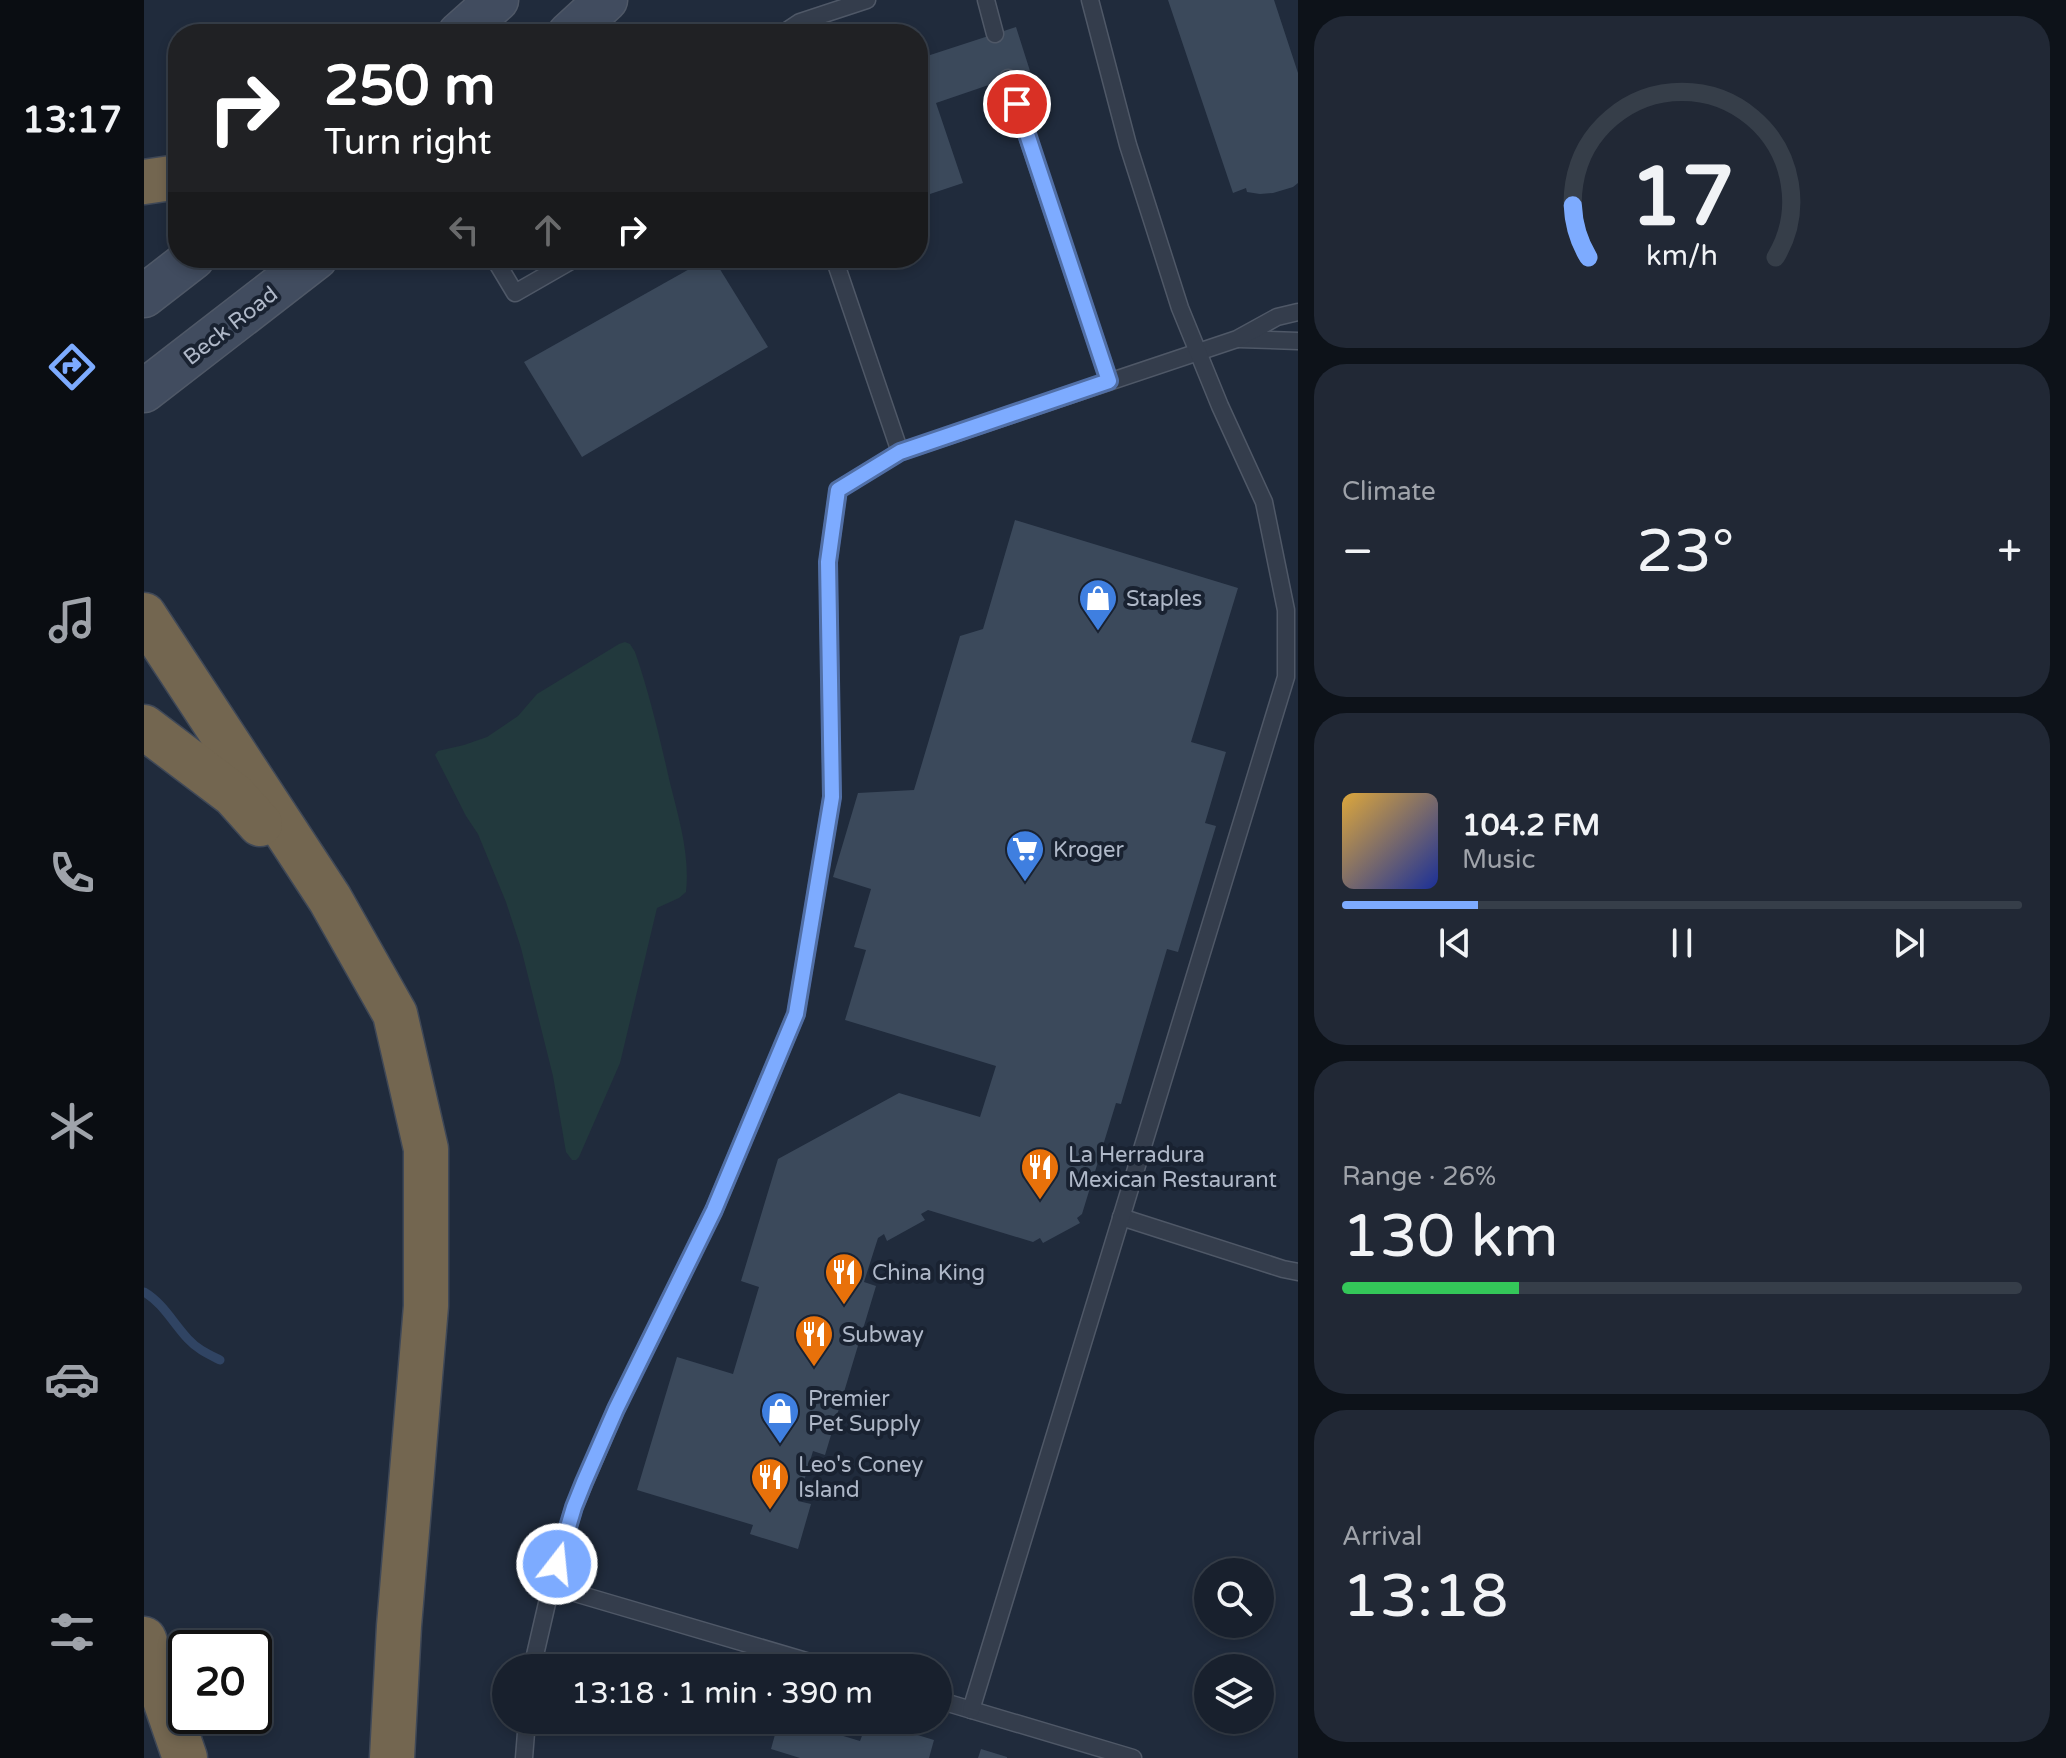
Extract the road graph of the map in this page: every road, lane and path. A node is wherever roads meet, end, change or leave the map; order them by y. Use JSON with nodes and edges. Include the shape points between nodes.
{"nodes":[{"id":1,"x":497,"y":0,"type":"edge"},
{"id":2,"x":606,"y":0,"type":"edge"},
{"id":3,"x":867,"y":0,"type":"edge"},
{"id":4,"x":986,"y":0,"type":"edge"},
{"id":5,"x":1090,"y":0,"type":"edge"},
{"id":6,"x":470,"y":24,"type":"edge"},
{"id":7,"x":580,"y":24,"type":"edge"},
{"id":8,"x":797,"y":24,"type":"edge"},
{"id":9,"x":995,"y":34,"type":"dead end"},
{"id":10,"x":1008,"y":78,"type":"dead end"},
{"id":11,"x":168,"y":178,"type":"edge"},
{"id":12,"x":144,"y":182,"type":"edge"},
{"id":13,"x":180,"y":268,"type":"edge"},
{"id":14,"x":303,"y":268,"type":"edge"},
{"id":15,"x":500,"y":268,"type":"edge"},
{"id":16,"x":559,"y":268,"type":"edge"},
{"id":17,"x":837,"y":268,"type":"edge"},
{"id":18,"x":144,"y":296,"type":"edge"},
{"id":19,"x":1298,"y":312,"type":"edge"},
{"id":20,"x":1237,"y":339,"type":"junction"},
{"id":21,"x":1298,"y":341,"type":"edge"},
{"id":22,"x":1198,"y":352,"type":"junction"},
{"id":23,"x":1109,"y":381,"type":"junction"},
{"id":24,"x":144,"y":391,"type":"edge"},
{"id":25,"x":900,"y":452,"type":"junction"},
{"id":26,"x":144,"y":615,"type":"edge"},
{"id":27,"x":144,"y":727,"type":"edge"},
{"id":28,"x":330,"y":899,"type":"junction"},
{"id":29,"x":1121,"y":1217,"type":"junction"},
{"id":30,"x":1298,"y":1272,"type":"edge"},
{"id":31,"x":551,"y":1586,"type":"junction"},
{"id":32,"x":144,"y":1639,"type":"edge"},
{"id":33,"x":535,"y":1654,"type":"edge"},
{"id":34,"x":782,"y":1654,"type":"edge"},
{"id":35,"x":952,"y":1704,"type":"edge"},
{"id":36,"x":971,"y":1710,"type":"junction"},
{"id":37,"x":526,"y":1734,"type":"edge"},
{"id":38,"x":185,"y":1758,"type":"edge"},
{"id":39,"x":392,"y":1758,"type":"edge"},
{"id":40,"x":524,"y":1758,"type":"edge"},
{"id":41,"x":1133,"y":1758,"type":"edge"}],
"edges":[{"from":1,"to":6,"type":"main road"},
{"from":2,"to":7,"type":"main road"},
{"from":3,"to":8,"type":"lane"},
{"from":4,"to":9,"type":"lane"},
{"from":5,"to":22,"type":"lane","via":[[1128,145]]},
{"from":10,"to":23,"type":"lane"},
{"from":11,"to":12,"type":"highway"},
{"from":13,"to":18,"type":"main road"},
{"from":14,"to":24,"type":"main road","name":"Beck Road"},
{"from":15,"to":16,"type":"lane","via":[[515,293]]},
{"from":17,"to":25,"type":"lane"},
{"from":19,"to":20,"type":"lane"},
{"from":20,"to":21,"type":"lane"},
{"from":20,"to":22,"type":"lane"},
{"from":22,"to":23,"type":"lane"},
{"from":22,"to":29,"type":"lane","via":[[1264,502],[1286,610],[1286,677]]},
{"from":23,"to":25,"type":"lane"},
{"from":25,"to":31,"type":"lane","via":[[838,490],[828,562],[832,797],[796,1014],[714,1210],[574,1507]]},
{"from":26,"to":28,"type":"highway"},
{"from":27,"to":28,"type":"highway","via":[[234,795]]},
{"from":28,"to":39,"type":"highway","via":[[395,1014],[426,1149],[426,1306]]},
{"from":29,"to":30,"type":"lane"},
{"from":29,"to":36,"type":"lane"},
{"from":31,"to":33,"type":"lane"},
{"from":31,"to":34,"type":"lane"},
{"from":32,"to":38,"type":"highway"},
{"from":35,"to":36,"type":"lane"},
{"from":36,"to":41,"type":"lane"},
{"from":37,"to":40,"type":"lane"}]}
